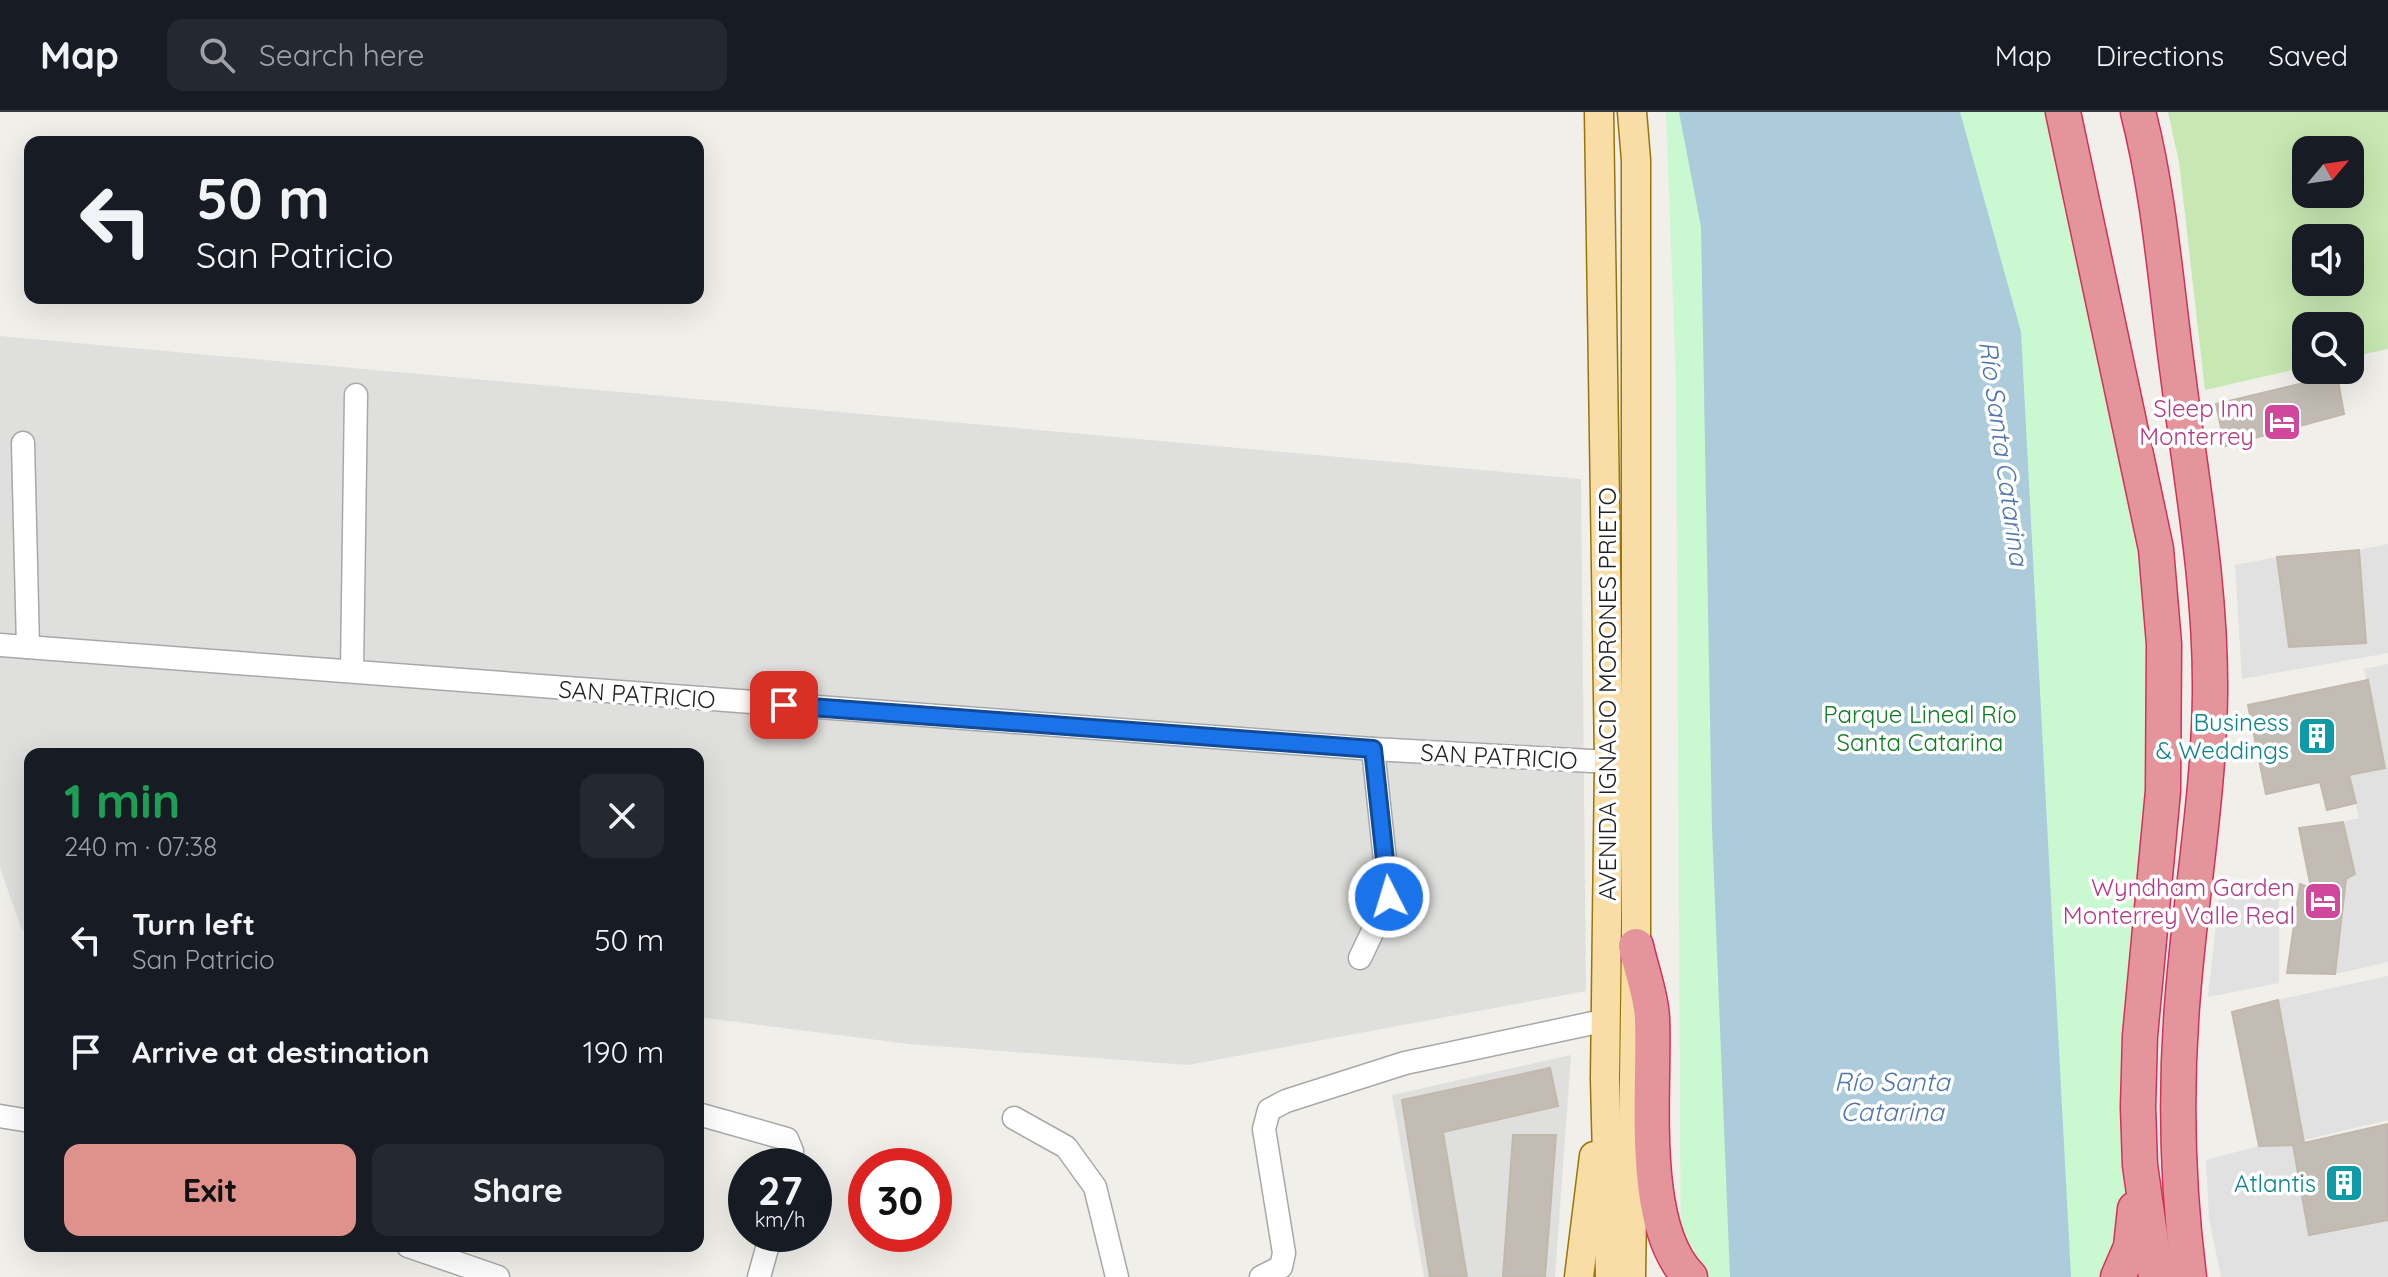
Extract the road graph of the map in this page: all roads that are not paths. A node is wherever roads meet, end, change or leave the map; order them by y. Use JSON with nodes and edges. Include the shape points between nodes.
{"nodes":[{"id":1,"x":1599,"y":112,"type":"edge"},
{"id":2,"x":1632,"y":112,"type":"edge"},
{"id":3,"x":2063,"y":112,"type":"edge"},
{"id":4,"x":2138,"y":112,"type":"edge"},
{"id":5,"x":356,"y":395,"type":"dead end"},
{"id":6,"x":23,"y":443,"type":"dead end"},
{"id":7,"x":0,"y":645,"type":"edge"},
{"id":8,"x":28,"y":647,"type":"junction"},
{"id":9,"x":352,"y":670,"type":"junction"},
{"id":10,"x":1373,"y":749,"type":"junction"},
{"id":11,"x":1609,"y":762,"type":"junction"},
{"id":12,"x":1636,"y":946,"type":"junction"},
{"id":13,"x":1360,"y":958,"type":"dead end"},
{"id":14,"x":1607,"y":1020,"type":"junction"},
{"id":15,"x":1605,"y":1079,"type":"junction"},
{"id":16,"x":0,"y":1116,"type":"edge"},
{"id":17,"x":704,"y":1116,"type":"edge"},
{"id":18,"x":1014,"y":1118,"type":"dead end"},
{"id":19,"x":24,"y":1120,"type":"edge"},
{"id":20,"x":791,"y":1148,"type":"edge"},
{"id":21,"x":2140,"y":1165,"type":"junction"},
{"id":22,"x":425,"y":1252,"type":"edge"},
{"id":23,"x":766,"y":1252,"type":"edge"},
{"id":24,"x":498,"y":1277,"type":"edge"},
{"id":25,"x":759,"y":1277,"type":"edge"},
{"id":26,"x":1117,"y":1277,"type":"edge"},
{"id":27,"x":1261,"y":1277,"type":"edge"},
{"id":28,"x":1579,"y":1277,"type":"edge"},
{"id":29,"x":1610,"y":1277,"type":"edge"},
{"id":30,"x":1631,"y":1277,"type":"edge"},
{"id":31,"x":1690,"y":1277,"type":"edge"},
{"id":32,"x":2118,"y":1277,"type":"edge"},
{"id":33,"x":2156,"y":1277,"type":"edge"},
{"id":34,"x":2189,"y":1277,"type":"edge"}],
"edges":[{"from":1,"to":11,"type":"main road","name":"AVENIDA IGNACIO MORONES PRIETO"},
{"from":2,"to":12,"type":"main road","name":"AVENIDA IGNACIO MORONES PRIETO"},
{"from":3,"to":21,"type":"highway","via":[[2156,549],[2164,644],[2163,791],[2140,1036]]},
{"from":4,"to":34,"type":"highway","via":[[2208,625],[2203,828],[2183,990],[2178,1094],[2181,1218]]},
{"from":5,"to":9,"type":"street"},
{"from":6,"to":8,"type":"street"},
{"from":7,"to":8,"type":"street","name":"SAN PATRICIO"},
{"from":8,"to":9,"type":"street","name":"SAN PATRICIO"},
{"from":9,"to":10,"type":"street","name":"SAN PATRICIO"},
{"from":10,"to":11,"type":"street","name":"SAN PATRICIO"},
{"from":10,"to":13,"type":"street","via":[[1389,897]]},
{"from":11,"to":14,"type":"main road","name":"AVENIDA IGNACIO MORONES PRIETO"},
{"from":12,"to":30,"type":"main road","name":"AVENIDA IGNACIO MORONES PRIETO"},
{"from":12,"to":31,"type":"highway","via":[[1652,1014],[1661,1229]]},
{"from":14,"to":15,"type":"main road","name":"AVENIDA IGNACIO MORONES PRIETO"},
{"from":14,"to":27,"type":"street","via":[[1405,1063],[1269,1110],[1264,1129],[1284,1253],[1281,1267]]},
{"from":15,"to":28,"type":"main road"},
{"from":15,"to":29,"type":"main road","name":"AVENIDA IGNACIO MORONES PRIETO"},
{"from":16,"to":19,"type":"street"},
{"from":17,"to":20,"type":"street","via":[[787,1139]]},
{"from":18,"to":26,"type":"street","via":[[1066,1147],[1095,1187]]},
{"from":21,"to":32,"type":"highway","via":[[2131,1247]]},
{"from":21,"to":33,"type":"highway"},
{"from":22,"to":24,"type":"street"},
{"from":23,"to":25,"type":"street"}]}
